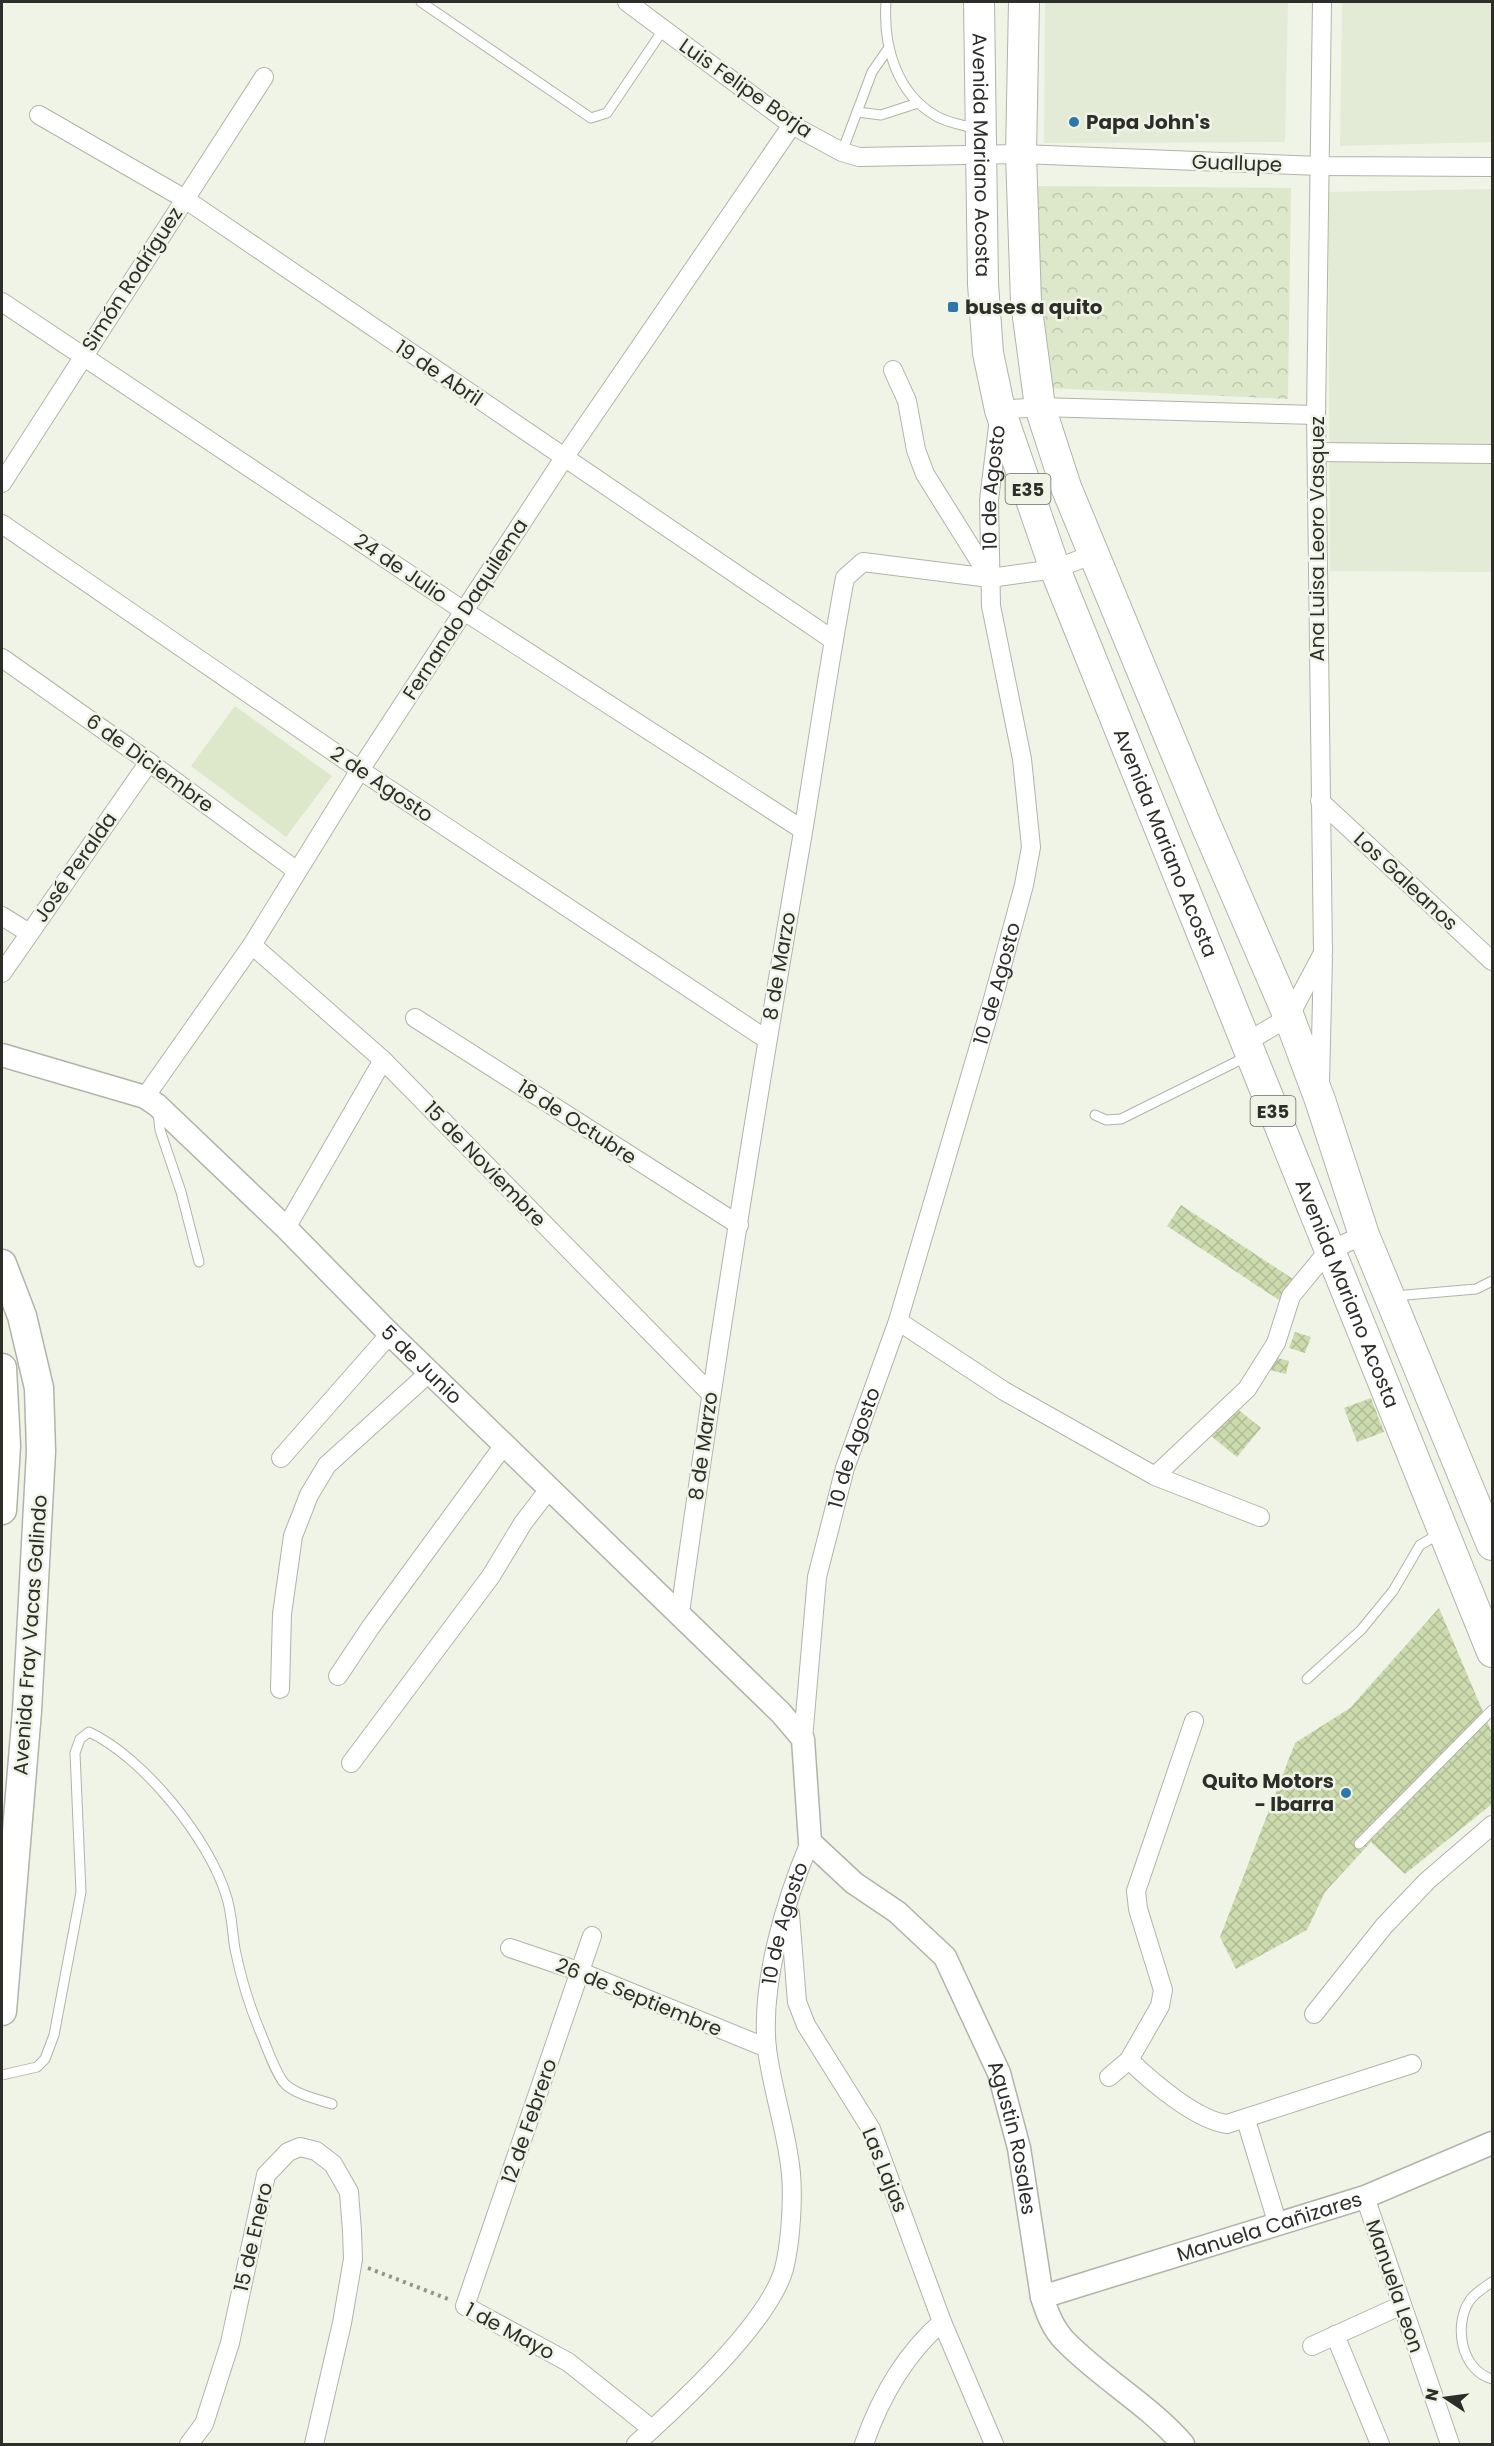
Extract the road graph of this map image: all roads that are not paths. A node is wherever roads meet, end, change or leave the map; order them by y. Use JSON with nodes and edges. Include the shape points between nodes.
{"nodes":[{"id":1,"x":421,"y":2,"type":"edge"},
{"id":2,"x":627,"y":2,"type":"edge"},
{"id":3,"x":886,"y":2,"type":"edge"},
{"id":4,"x":979,"y":2,"type":"edge"},
{"id":5,"x":1024,"y":2,"type":"edge"},
{"id":6,"x":1322,"y":2,"type":"edge"},
{"id":7,"x":663,"y":30,"type":"junction"},
{"id":8,"x":888,"y":49,"type":"junction"},
{"id":9,"x":264,"y":77,"type":"dead end"},
{"id":10,"x":918,"y":103,"type":"junction"},
{"id":11,"x":857,"y":112,"type":"junction"},
{"id":12,"x":39,"y":115,"type":"dead end"},
{"id":13,"x":792,"y":125,"type":"junction"},
{"id":14,"x":981,"y":142,"type":"junction"},
{"id":15,"x":842,"y":152,"type":"junction"},
{"id":16,"x":1021,"y":154,"type":"junction"},
{"id":17,"x":1319,"y":166,"type":"junction"},
{"id":18,"x":1492,"y":167,"type":"edge"},
{"id":19,"x":185,"y":199,"type":"junction"},
{"id":20,"x":2,"y":302,"type":"edge"},
{"id":21,"x":83,"y":355,"type":"junction"},
{"id":22,"x":892,"y":370,"type":"dead end"},
{"id":23,"x":1040,"y":407,"type":"junction"},
{"id":24,"x":1000,"y":410,"type":"junction"},
{"id":25,"x":1316,"y":415,"type":"junction"},
{"id":26,"x":1317,"y":452,"type":"junction"},
{"id":27,"x":1492,"y":454,"type":"edge"},
{"id":28,"x":564,"y":458,"type":"junction"},
{"id":29,"x":2,"y":483,"type":"edge"},
{"id":30,"x":2,"y":524,"type":"edge"},
{"id":31,"x":1094,"y":554,"type":"junction"},
{"id":32,"x":1055,"y":569,"type":"junction"},
{"id":33,"x":990,"y":578,"type":"junction"},
{"id":34,"x":464,"y":610,"type":"junction"},
{"id":35,"x":833,"y":640,"type":"junction"},
{"id":36,"x":2,"y":658,"type":"edge"},
{"id":37,"x":149,"y":762,"type":"junction"},
{"id":38,"x":360,"y":770,"type":"junction"},
{"id":39,"x":1320,"y":801,"type":"junction"},
{"id":40,"x":803,"y":830,"type":"junction"},
{"id":41,"x":297,"y":871,"type":"junction"},
{"id":42,"x":2,"y":915,"type":"edge"},
{"id":43,"x":29,"y":933,"type":"junction"},
{"id":44,"x":252,"y":945,"type":"junction"},
{"id":45,"x":1323,"y":953,"type":"junction"},
{"id":46,"x":1492,"y":961,"type":"edge"},
{"id":47,"x":2,"y":973,"type":"edge"},
{"id":48,"x":1289,"y":1017,"type":"junction"},
{"id":49,"x":415,"y":1018,"type":"dead end"},
{"id":50,"x":766,"y":1039,"type":"junction"},
{"id":51,"x":1248,"y":1049,"type":"junction"},
{"id":52,"x":2,"y":1055,"type":"edge"},
{"id":53,"x":383,"y":1060,"type":"junction"},
{"id":54,"x":1320,"y":1100,"type":"junction"},
{"id":55,"x":151,"y":1101,"type":"junction"},
{"id":56,"x":1095,"y":1115,"type":"dead end"},
{"id":57,"x":739,"y":1225,"type":"junction"},
{"id":58,"x":286,"y":1228,"type":"junction"},
{"id":59,"x":1364,"y":1235,"type":"junction"},
{"id":60,"x":1328,"y":1251,"type":"junction"},
{"id":61,"x":199,"y":1262,"type":"dead end"},
{"id":62,"x":2,"y":1264,"type":"edge"},
{"id":63,"x":1492,"y":1281,"type":"edge"},
{"id":64,"x":1389,"y":1296,"type":"junction"},
{"id":65,"x":898,"y":1321,"type":"junction"},
{"id":66,"x":390,"y":1334,"type":"junction"},
{"id":67,"x":2,"y":1368,"type":"edge"},
{"id":68,"x":430,"y":1372,"type":"junction"},
{"id":69,"x":710,"y":1393,"type":"junction"},
{"id":70,"x":504,"y":1445,"type":"junction"},
{"id":71,"x":281,"y":1458,"type":"dead end"},
{"id":72,"x":1155,"y":1476,"type":"junction"},
{"id":73,"x":549,"y":1488,"type":"junction"},
{"id":74,"x":2,"y":1510,"type":"edge"},
{"id":75,"x":1260,"y":1517,"type":"dead end"},
{"id":76,"x":1443,"y":1532,"type":"junction"},
{"id":77,"x":1492,"y":1545,"type":"edge"},
{"id":78,"x":680,"y":1613,"type":"junction"},
{"id":79,"x":1492,"y":1652,"type":"edge"},
{"id":80,"x":338,"y":1676,"type":"dead end"},
{"id":81,"x":1307,"y":1678,"type":"dead end"},
{"id":82,"x":280,"y":1689,"type":"dead end"},
{"id":83,"x":1492,"y":1710,"type":"edge"},
{"id":84,"x":1194,"y":1721,"type":"dead end"},
{"id":85,"x":803,"y":1739,"type":"junction"},
{"id":86,"x":351,"y":1763,"type":"dead end"},
{"id":87,"x":1492,"y":1825,"type":"edge"},
{"id":88,"x":810,"y":1842,"type":"junction"},
{"id":89,"x":1359,"y":1844,"type":"dead end"},
{"id":90,"x":789,"y":1897,"type":"junction"},
{"id":91,"x":592,"y":1936,"type":"dead end"},
{"id":92,"x":510,"y":1948,"type":"dead end"},
{"id":93,"x":581,"y":1972,"type":"junction"},
{"id":94,"x":2,"y":2011,"type":"edge"},
{"id":95,"x":1314,"y":2014,"type":"dead end"},
{"id":96,"x":767,"y":2048,"type":"junction"},
{"id":97,"x":1129,"y":2060,"type":"junction"},
{"id":98,"x":1412,"y":2064,"type":"dead end"},
{"id":99,"x":2,"y":2075,"type":"edge"},
{"id":100,"x":1109,"y":2077,"type":"dead end"},
{"id":101,"x":332,"y":2104,"type":"dead end"},
{"id":102,"x":1246,"y":2120,"type":"junction"},
{"id":103,"x":1492,"y":2143,"type":"edge"},
{"id":104,"x":1365,"y":2196,"type":"junction"},
{"id":105,"x":1278,"y":2225,"type":"junction"},
{"id":106,"x":1492,"y":2282,"type":"edge"},
{"id":107,"x":1042,"y":2297,"type":"junction"},
{"id":108,"x":465,"y":2306,"type":"joint"},
{"id":109,"x":1402,"y":2306,"type":"junction"},
{"id":110,"x":942,"y":2322,"type":"junction"},
{"id":111,"x":1335,"y":2335,"type":"junction"},
{"id":112,"x":1312,"y":2346,"type":"dead end"},
{"id":113,"x":1492,"y":2379,"type":"edge"},
{"id":114,"x":652,"y":2429,"type":"junction"},
{"id":115,"x":189,"y":2445,"type":"edge"},
{"id":116,"x":314,"y":2445,"type":"edge"},
{"id":117,"x":636,"y":2445,"type":"edge"},
{"id":118,"x":864,"y":2445,"type":"edge"},
{"id":119,"x":994,"y":2445,"type":"edge"},
{"id":120,"x":1183,"y":2445,"type":"edge"},
{"id":121,"x":1380,"y":2445,"type":"edge"},
{"id":122,"x":1450,"y":2445,"type":"edge"}],
"edges":[{"from":1,"to":7,"type":"lane","via":[[591,118],[607,113]]},
{"from":2,"to":7,"type":"street","name":"Luis Felipe Borja"},
{"from":3,"to":8,"type":"lane"},
{"from":4,"to":14,"type":"highway","name":"Avenida Mariano Acosta","number":"E35"},
{"from":5,"to":16,"type":"highway","name":"Avenida Mariano Acosta","number":"E35"},
{"from":6,"to":17,"type":"street","name":"Ana Luisa Leoro Vasquez"},
{"from":7,"to":13,"type":"street","name":"Luis Felipe Borja"},
{"from":8,"to":10,"type":"lane","via":[[898,75]]},
{"from":8,"to":11,"type":"lane","via":[[872,72]]},
{"from":9,"to":19,"type":"street","name":"Simón Rodríguez"},
{"from":10,"to":11,"type":"lane","via":[[881,115]]},
{"from":10,"to":14,"type":"lane"},
{"from":11,"to":15,"type":"lane"},
{"from":12,"to":19,"type":"street","name":"19 de Abril"},
{"from":13,"to":15,"type":"street","name":"Luis Felipe Borja"},
{"from":13,"to":28,"type":"street","name":"Fernando Daquilema"},
{"from":14,"to":15,"type":"street","name":"Luis Felipe Borja","via":[[946,157],[859,157]]},
{"from":14,"to":16,"type":"street","name":"Guallupe"},
{"from":14,"to":24,"type":"highway","name":"Avenida Mariano Acosta","number":"E35","via":[[988,353]]},
{"from":16,"to":17,"type":"street","name":"Guallupe"},
{"from":16,"to":23,"type":"highway","name":"Avenida Mariano Acosta","number":"E35","via":[[1026,302]]},
{"from":17,"to":18,"type":"street","name":"Guallupe"},
{"from":17,"to":25,"type":"street","name":"Ana Luisa Leoro Vasquez"},
{"from":19,"to":21,"type":"street","name":"Simón Rodríguez"},
{"from":19,"to":28,"type":"street","name":"19 de Abril"},
{"from":20,"to":21,"type":"street","name":"24 de Julio"},
{"from":21,"to":29,"type":"street","name":"Simón Rodríguez"},
{"from":21,"to":34,"type":"street","name":"24 de Julio"},
{"from":22,"to":33,"type":"street","via":[[907,401],[924,474]]},
{"from":23,"to":24,"type":"street"},
{"from":23,"to":25,"type":"street"},
{"from":23,"to":31,"type":"highway","name":"Avenida Mariano Acosta","number":"E35","via":[[1066,487]]},
{"from":24,"to":32,"type":"highway","name":"Avenida Mariano Acosta","number":"E35"},
{"from":24,"to":33,"type":"street","name":"10 de Agosto","via":[[989,500]]},
{"from":25,"to":26,"type":"street","name":"Ana Luisa Leoro Vasquez"},
{"from":26,"to":27,"type":"street"},
{"from":26,"to":39,"type":"street","name":"Ana Luisa Leoro Vasquez"},
{"from":28,"to":34,"type":"street","name":"Fernando Daquilema"},
{"from":28,"to":35,"type":"street","name":"19 de Abril"},
{"from":30,"to":38,"type":"street","name":"2 de Agosto"},
{"from":31,"to":32,"type":"street","name":"8 de Marzo"},
{"from":31,"to":48,"type":"highway","name":"Avenida Mariano Acosta","number":"E35","via":[[1204,823]]},
{"from":32,"to":33,"type":"street","name":"8 de Marzo"},
{"from":32,"to":51,"type":"highway","name":"Avenida Mariano Acosta","number":"E35"},
{"from":33,"to":35,"type":"street","name":"8 de Marzo","via":[[863,562],[845,578]]},
{"from":33,"to":65,"type":"street","name":"10 de Agosto","via":[[999,655],[1022,759],[1030,847],[1009,942]]},
{"from":34,"to":38,"type":"street","name":"Fernando Daquilema"},
{"from":34,"to":40,"type":"street","name":"24 de Julio"},
{"from":35,"to":40,"type":"street","name":"8 de Marzo"},
{"from":36,"to":37,"type":"street","name":"6 de Diciembre"},
{"from":37,"to":41,"type":"street","name":"6 de Diciembre"},
{"from":37,"to":43,"type":"street","name":"José Peralda"},
{"from":38,"to":41,"type":"street","name":"Fernando Daquilema"},
{"from":38,"to":50,"type":"street","name":"2 de Agosto"},
{"from":39,"to":45,"type":"street","name":"Ana Luisa Leoro Vasquez"},
{"from":39,"to":46,"type":"street","name":"Los Galeanos"},
{"from":40,"to":50,"type":"street","name":"8 de Marzo"},
{"from":41,"to":44,"type":"street","name":"Fernando Daquilema"},
{"from":42,"to":43,"type":"street"},
{"from":43,"to":47,"type":"street","name":"José Peralda"},
{"from":44,"to":53,"type":"street","name":"15 de Noviembre"},
{"from":44,"to":55,"type":"street","name":"Fernando Daquilema"},
{"from":45,"to":48,"type":"street","name":"Ana Luisa Leoro Vasquez"},
{"from":45,"to":54,"type":"street"},
{"from":48,"to":51,"type":"street"},
{"from":48,"to":54,"type":"highway","name":"Avenida Mariano Acosta","number":"E35"},
{"from":49,"to":57,"type":"street","name":"18 de Octubre"},
{"from":50,"to":57,"type":"street","name":"8 de Marzo"},
{"from":51,"to":56,"type":"lane","via":[[1121,1119],[1106,1120]]},
{"from":51,"to":60,"type":"highway","name":"Avenida Mariano Acosta","number":"E35"},
{"from":52,"to":55,"type":"street","name":"5 de Junio"},
{"from":53,"to":58,"type":"street"},
{"from":53,"to":69,"type":"street","name":"15 de Noviembre"},
{"from":54,"to":59,"type":"highway","name":"Avenida Mariano Acosta","number":"E35"},
{"from":55,"to":58,"type":"street","name":"5 de Junio"},
{"from":55,"to":61,"type":"lane"},
{"from":57,"to":69,"type":"street","name":"8 de Marzo"},
{"from":58,"to":66,"type":"street","name":"5 de Junio"},
{"from":59,"to":60,"type":"street"},
{"from":59,"to":64,"type":"highway","name":"Avenida Mariano Acosta","number":"E35"},
{"from":60,"to":72,"type":"street","via":[[1291,1296],[1276,1342],[1247,1389]]},
{"from":60,"to":76,"type":"highway","name":"Avenida Mariano Acosta","number":"E35"},
{"from":62,"to":94,"type":"main road","name":"Avenida Fray Vacas Galindo","via":[[22,1316],[39,1388],[41,1451],[27,1711]]},
{"from":63,"to":64,"type":"lane","via":[[1476,1289]]},
{"from":64,"to":77,"type":"highway","name":"Avenida Mariano Acosta","number":"E35"},
{"from":65,"to":72,"type":"street","via":[[1004,1391]]},
{"from":65,"to":85,"type":"street","name":"10 de Agosto","via":[[845,1468],[818,1577]]},
{"from":66,"to":68,"type":"street","name":"5 de Junio"},
{"from":66,"to":71,"type":"street"},
{"from":67,"to":74,"type":"main road","name":"Avenida Fray Vacas Galindo","via":[[6,1446]]},
{"from":68,"to":70,"type":"street","name":"5 de Junio"},
{"from":68,"to":82,"type":"street","via":[[327,1465],[309,1495],[293,1536],[282,1614]]},
{"from":69,"to":78,"type":"street","name":"8 de Marzo"},
{"from":70,"to":73,"type":"street","name":"5 de Junio"},
{"from":70,"to":80,"type":"street"},
{"from":72,"to":75,"type":"street"},
{"from":73,"to":78,"type":"street","name":"5 de Junio"},
{"from":73,"to":86,"type":"street","via":[[491,1576]]},
{"from":76,"to":79,"type":"highway","name":"Avenida Mariano Acosta","number":"E35"},
{"from":76,"to":81,"type":"lane","via":[[1420,1545],[1392,1591],[1361,1630]]},
{"from":78,"to":85,"type":"street","name":"5 de Junio","via":[[782,1713]]},
{"from":83,"to":89,"type":"lane"},
{"from":84,"to":97,"type":"street","via":[[1136,1891],[1163,1990],[1160,2006]]},
{"from":85,"to":88,"type":"street","name":"10 de Agosto"},
{"from":87,"to":95,"type":"street","via":[[1427,1881],[1384,1926]]},
{"from":88,"to":90,"type":"street","name":"10 de Agosto"},
{"from":88,"to":107,"type":"street","name":"Agustin Rosales","via":[[854,1883],[897,1912],[945,1957],[999,2073],[1019,2148]]},
{"from":90,"to":96,"type":"street","name":"10 de Agosto","via":[[770,1977]]},
{"from":90,"to":110,"type":"street","name":"Las Lajas","via":[[797,2002],[806,2025],[871,2129]]},
{"from":91,"to":93,"type":"street","name":"12 de Febrero"},
{"from":92,"to":93,"type":"street","name":"26 de Septiembre"},
{"from":93,"to":96,"type":"street","name":"26 de Septiembre"},
{"from":93,"to":108,"type":"street","name":"12 de Febrero"},
{"from":96,"to":114,"type":"street","name":"10 de Agosto","via":[[790,2167],[789,2230],[783,2270],[767,2304],[708,2375]]},
{"from":97,"to":100,"type":"street"},
{"from":97,"to":102,"type":"street","via":[[1149,2079],[1214,2122]]},
{"from":98,"to":102,"type":"street"},
{"from":99,"to":101,"type":"lane","via":[[37,2067],[45,2059],[54,2035],[81,1892],[75,1753],[80,1739],[88,1732],[107,1740],[150,1777],[192,1830],[218,1871],[249,2006],[285,2084]]},
{"from":102,"to":105,"type":"street"},
{"from":103,"to":104,"type":"street","name":"Manuela Cañizares"},
{"from":104,"to":105,"type":"street","name":"Manuela Cañizares"},
{"from":104,"to":109,"type":"street","name":"Manuela Leon"},
{"from":105,"to":107,"type":"street","name":"Manuela Cañizares"},
{"from":106,"to":113,"type":"lane","via":[[1470,2300],[1462,2319],[1461,2335],[1467,2356],[1480,2375]]},
{"from":107,"to":120,"type":"street","name":"Agustin Rosales","via":[[1049,2318],[1064,2340],[1163,2421]]},
{"from":108,"to":114,"type":"street","name":"1 de Mayo","via":[[568,2362]]},
{"from":109,"to":111,"type":"street"},
{"from":109,"to":122,"type":"street","name":"Manuela Leon"},
{"from":110,"to":118,"type":"street","via":[[921,2340],[897,2374],[874,2416]]},
{"from":110,"to":119,"type":"street","name":"Las Lajas"},
{"from":111,"to":112,"type":"street"},
{"from":111,"to":121,"type":"street"},
{"from":114,"to":117,"type":"street","name":"10 de Agosto"},
{"from":115,"to":116,"type":"street","name":"15 de Enero","via":[[204,2424],[230,2343],[266,2175],[288,2151],[300,2147],[316,2151],[333,2164],[349,2192],[353,2259]]}]}
